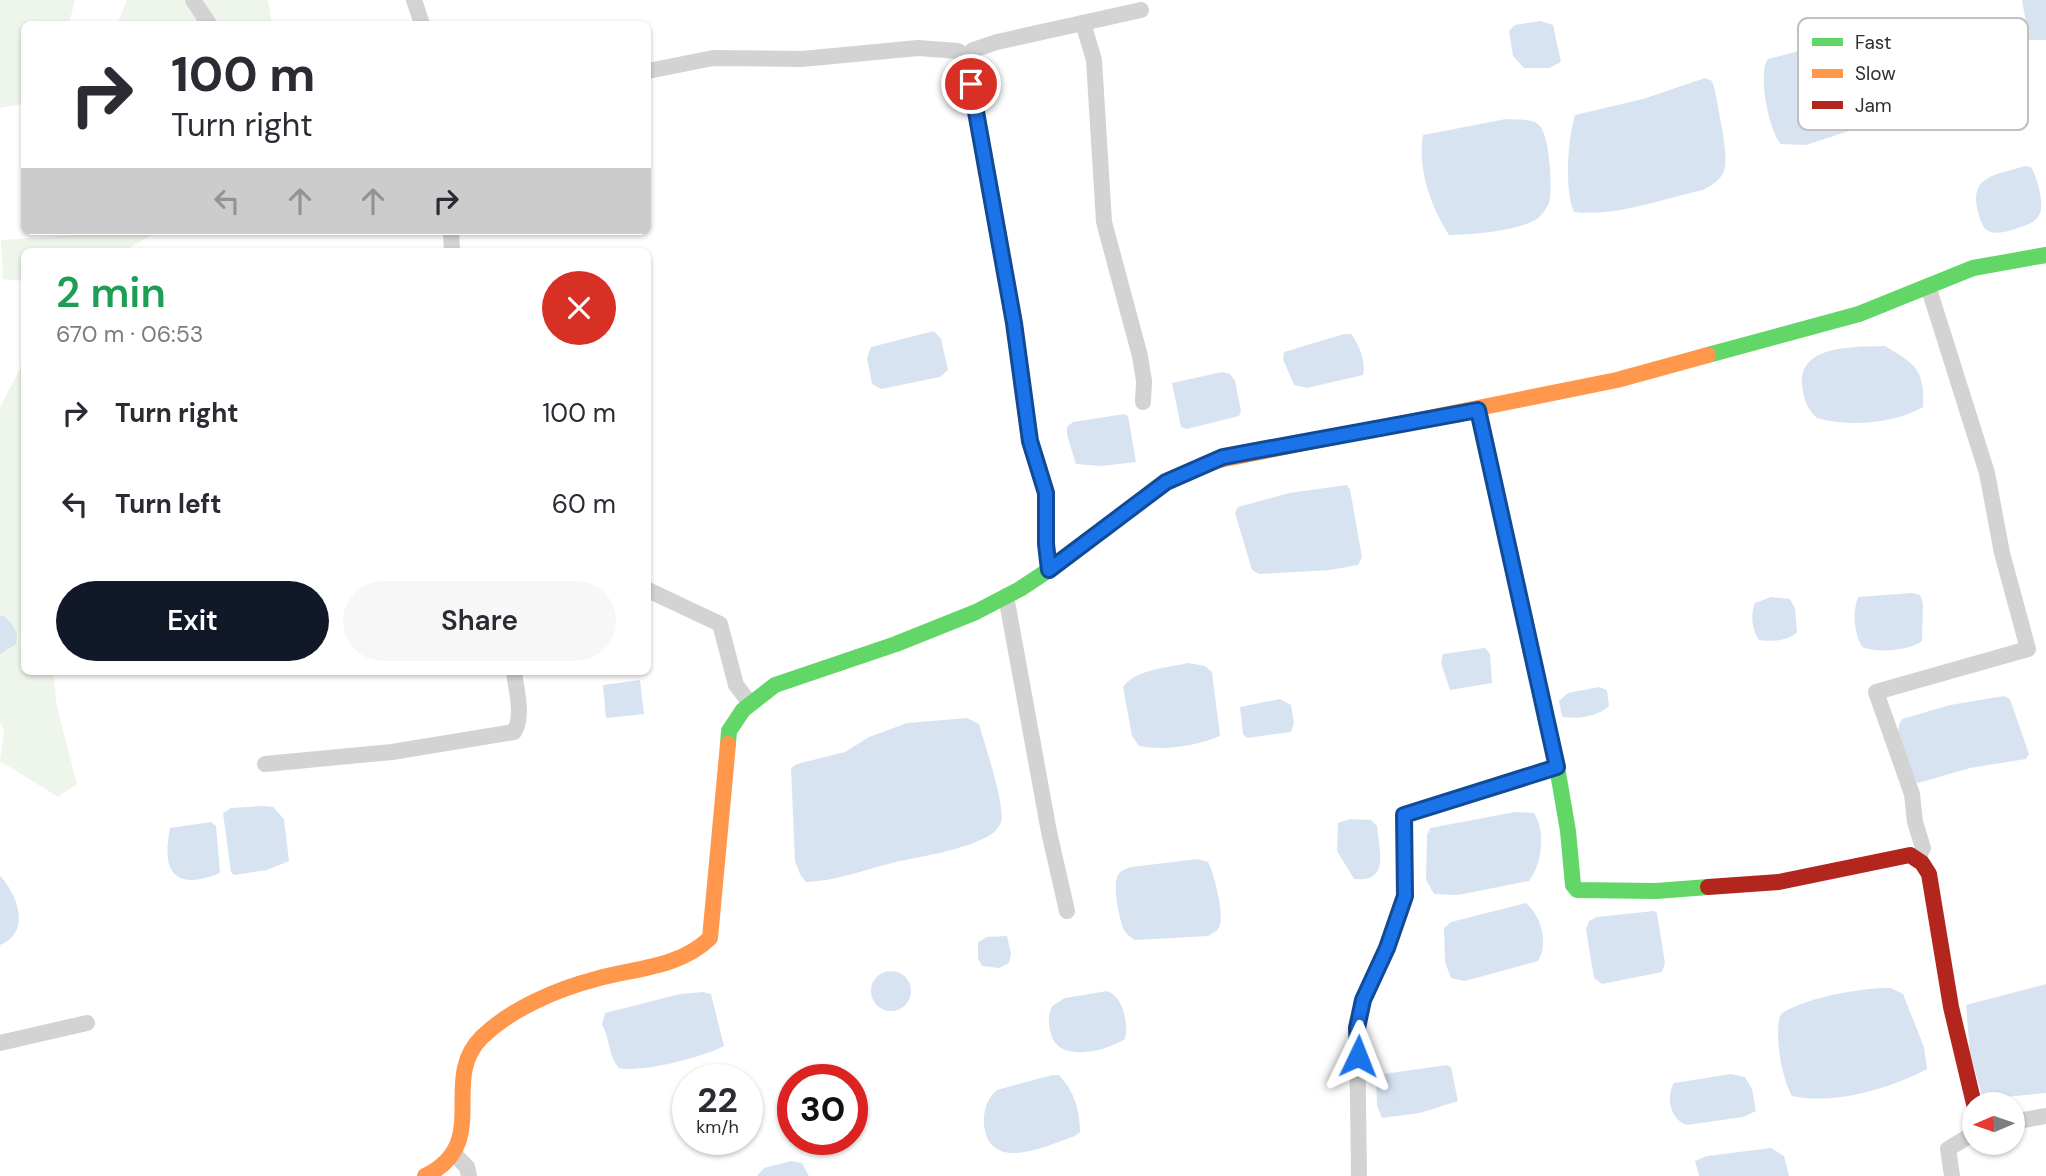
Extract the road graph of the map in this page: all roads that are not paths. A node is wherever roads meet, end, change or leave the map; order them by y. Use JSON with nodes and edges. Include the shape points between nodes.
{"nodes":[{"id":1,"x":193,"y":0,"type":"edge"},
{"id":2,"x":414,"y":0,"type":"edge"},
{"id":3,"x":1141,"y":10,"type":"dead end"},
{"id":4,"x":207,"y":21,"type":"edge"},
{"id":5,"x":421,"y":21,"type":"edge"},
{"id":6,"x":1083,"y":23,"type":"junction"},
{"id":7,"x":966,"y":57,"type":"junction"},
{"id":8,"x":651,"y":70,"type":"edge"},
{"id":9,"x":2046,"y":255,"type":"edge"},
{"id":10,"x":1928,"y":286,"type":"junction"},
{"id":11,"x":1143,"y":402,"type":"dead end"},
{"id":12,"x":1478,"y":410,"type":"junction"},
{"id":13,"x":1049,"y":570,"type":"junction"},
{"id":14,"x":651,"y":591,"type":"edge"},
{"id":15,"x":1006,"y":596,"type":"junction"},
{"id":16,"x":514,"y":675,"type":"edge"},
{"id":17,"x":749,"y":702,"type":"junction"},
{"id":18,"x":265,"y":764,"type":"dead end"},
{"id":19,"x":1557,"y":767,"type":"junction"},
{"id":20,"x":1918,"y":858,"type":"junction"},
{"id":21,"x":1067,"y":911,"type":"dead end"},
{"id":22,"x":87,"y":1023,"type":"dead end"},
{"id":23,"x":0,"y":1043,"type":"edge"},
{"id":24,"x":1972,"y":1092,"type":"edge"},
{"id":25,"x":2046,"y":1116,"type":"edge"},
{"id":26,"x":2025,"y":1120,"type":"edge"},
{"id":27,"x":1962,"y":1140,"type":"edge"},
{"id":28,"x":454,"y":1154,"type":"junction"},
{"id":29,"x":425,"y":1176,"type":"edge"},
{"id":30,"x":470,"y":1176,"type":"edge"},
{"id":31,"x":1359,"y":1176,"type":"edge"},
{"id":32,"x":1952,"y":1176,"type":"edge"}],
"edges":[{"from":1,"to":4,"type":"street"},
{"from":2,"to":5,"type":"street"},
{"from":3,"to":6,"type":"street"},
{"from":6,"to":7,"type":"street","via":[[997,42]]},
{"from":6,"to":11,"type":"street","via":[[1094,60],[1104,222],[1140,356]]},
{"from":7,"to":8,"type":"street","via":[[958,51],[918,48],[802,59],[713,58]]},
{"from":7,"to":13,"type":"street","via":[[1014,323],[1030,441],[1046,493]]},
{"from":9,"to":10,"type":"main road","via":[[1973,268]]},
{"from":10,"to":12,"type":"main road","via":[[1859,314],[1692,362]]},
{"from":10,"to":20,"type":"street","via":[[1987,473],[2028,649],[1875,692],[1912,794],[1923,848]]},
{"from":12,"to":13,"type":"main road","via":[[1223,457],[1166,482]]},
{"from":12,"to":19,"type":"main road"},
{"from":13,"to":15,"type":"main road"},
{"from":14,"to":17,"type":"street","via":[[720,624],[736,685]]},
{"from":15,"to":17,"type":"main road","via":[[896,644],[775,685]]},
{"from":15,"to":21,"type":"street"},
{"from":16,"to":18,"type":"street","via":[[518,726],[514,732],[392,752]]},
{"from":17,"to":28,"type":"main road","via":[[734,722],[727,745],[710,938],[695,953],[583,983],[512,1016],[486,1035],[463,1068],[465,1119]]},
{"from":19,"to":20,"type":"main road","via":[[1577,890],[1656,891],[1779,882],[1910,855]]},
{"from":19,"to":31,"type":"street","via":[[1404,815],[1405,896],[1363,1000],[1357,1028]]},
{"from":20,"to":24,"type":"main road","via":[[1929,874],[1951,1007]]},
{"from":22,"to":23,"type":"street"},
{"from":25,"to":26,"type":"street"},
{"from":27,"to":32,"type":"street","via":[[1948,1149]]},
{"from":28,"to":29,"type":"main road"},
{"from":28,"to":30,"type":"street"}]}
